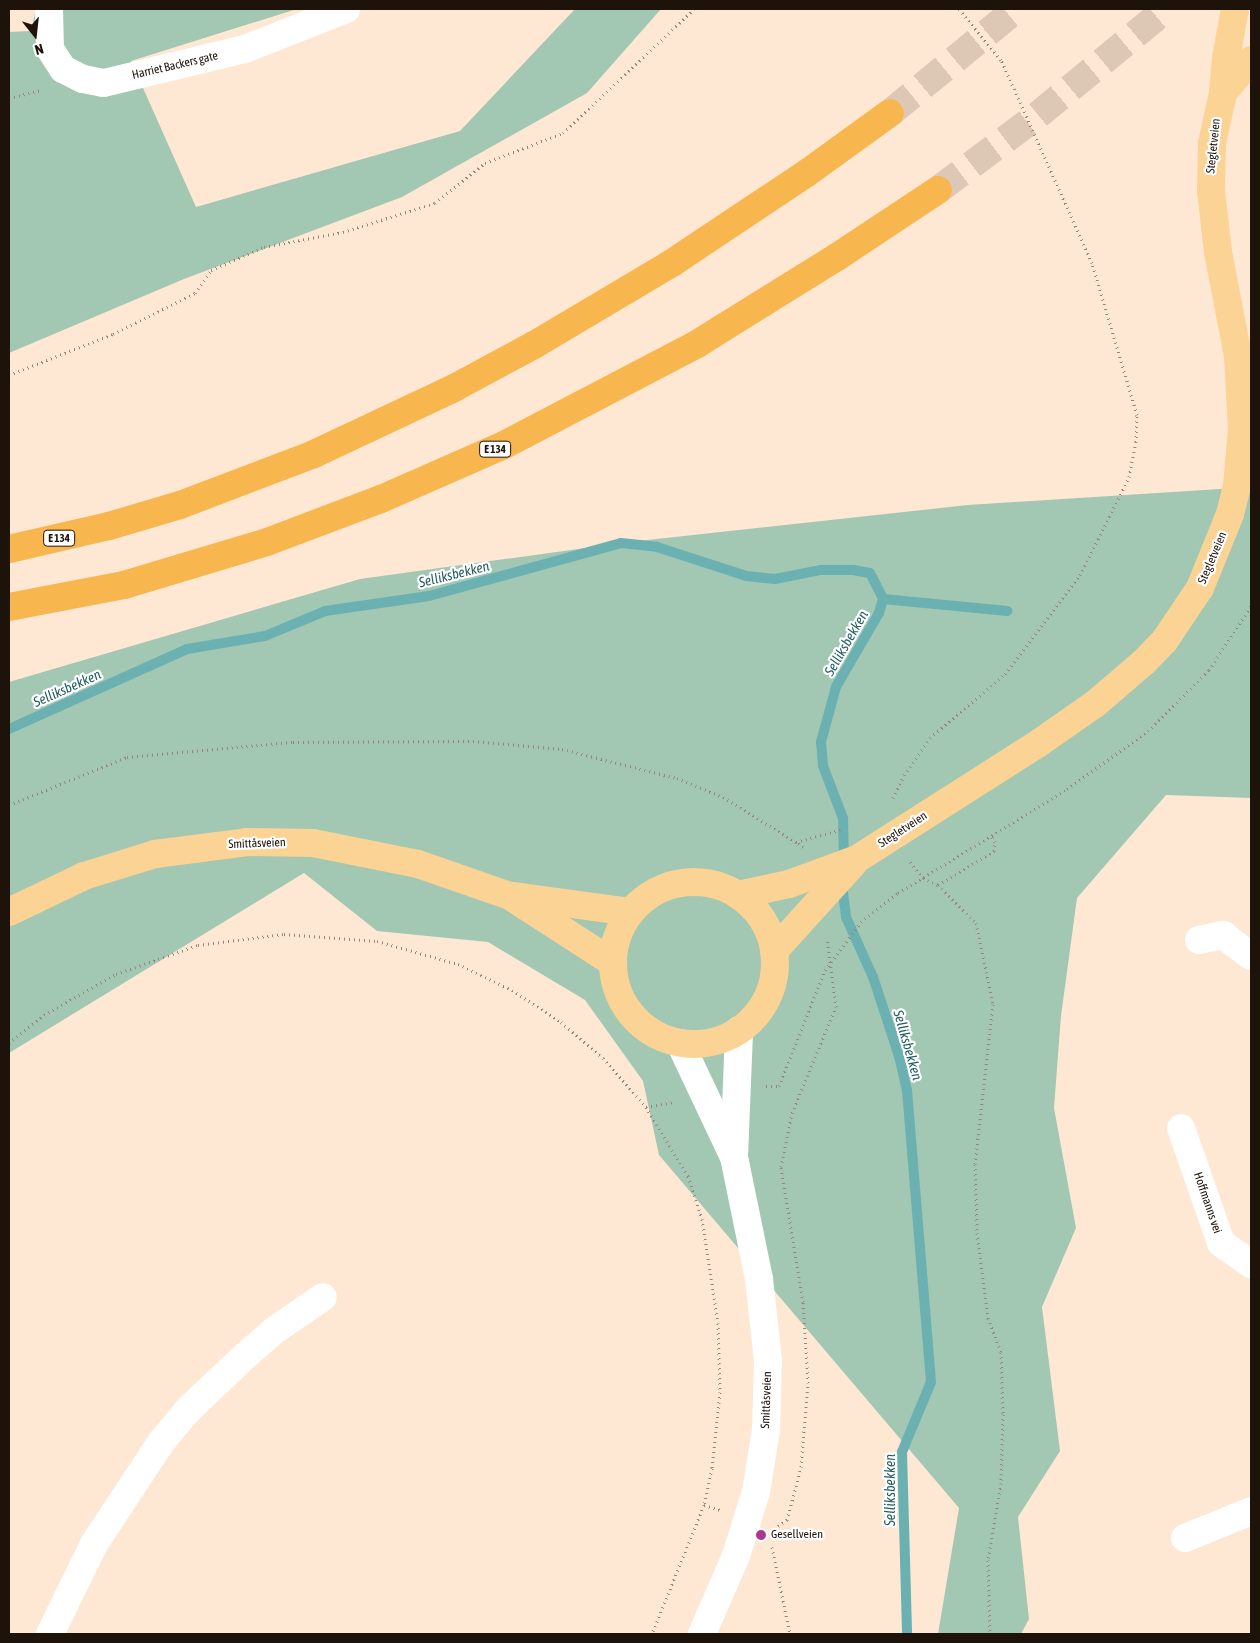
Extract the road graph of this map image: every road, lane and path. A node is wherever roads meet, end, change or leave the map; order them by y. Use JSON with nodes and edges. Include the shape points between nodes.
{"nodes":[{"id":1,"x":49,"y":9,"type":"edge"},
{"id":2,"x":346,"y":9,"type":"edge"},
{"id":3,"x":694,"y":9,"type":"edge"},
{"id":4,"x":959,"y":9,"type":"edge"},
{"id":5,"x":1235,"y":9,"type":"edge"},
{"id":6,"x":1251,"y":60,"type":"edge"},
{"id":7,"x":1224,"y":93,"type":"junction"},
{"id":8,"x":890,"y":113,"type":"tunnel mouth"},
{"id":9,"x":938,"y":190,"type":"tunnel mouth"},
{"id":10,"x":9,"y":375,"type":"edge"},
{"id":11,"x":9,"y":549,"type":"edge"},
{"id":12,"x":1251,"y":606,"type":"edge"},
{"id":13,"x":9,"y":607,"type":"edge"},
{"id":14,"x":9,"y":805,"type":"edge"},
{"id":15,"x":890,"y":808,"type":"dead end"},
{"id":16,"x":833,"y":832,"type":"dead end"},
{"id":17,"x":990,"y":834,"type":"junction"},
{"id":18,"x":796,"y":842,"type":"junction"},
{"id":19,"x":808,"y":850,"type":"dead end"},
{"id":20,"x":905,"y":854,"type":"dead end"},
{"id":21,"x":857,"y":859,"type":"junction"},
{"id":22,"x":938,"y":885,"type":"junction"},
{"id":23,"x":738,"y":894,"type":"junction"},
{"id":24,"x":510,"y":896,"type":"junction"},
{"id":25,"x":9,"y":912,"type":"edge"},
{"id":26,"x":631,"y":912,"type":"junction"},
{"id":27,"x":826,"y":936,"type":"dead end"},
{"id":28,"x":1199,"y":940,"type":"dead end"},
{"id":29,"x":782,"y":941,"type":"junction"},
{"id":30,"x":1251,"y":956,"type":"edge"},
{"id":31,"x":612,"y":962,"type":"junction"},
{"id":32,"x":739,"y":1030,"type":"junction"},
{"id":33,"x":9,"y":1043,"type":"edge"},
{"id":34,"x":680,"y":1043,"type":"junction"},
{"id":35,"x":779,"y":1086,"type":"dead end"},
{"id":36,"x":682,"y":1100,"type":"dead end"},
{"id":37,"x":646,"y":1107,"type":"junction"},
{"id":38,"x":1181,"y":1128,"type":"dead end"},
{"id":39,"x":734,"y":1157,"type":"junction"},
{"id":40,"x":1251,"y":1264,"type":"edge"},
{"id":41,"x":323,"y":1297,"type":"dead end"},
{"id":42,"x":1251,"y":1511,"type":"edge"},
{"id":43,"x":771,"y":1527,"type":"dead end"},
{"id":44,"x":772,"y":1536,"type":"dead end"},
{"id":45,"x":1185,"y":1538,"type":"dead end"},
{"id":46,"x":50,"y":1634,"type":"edge"},
{"id":47,"x":652,"y":1634,"type":"edge"},
{"id":48,"x":702,"y":1634,"type":"edge"},
{"id":49,"x":790,"y":1634,"type":"edge"},
{"id":50,"x":990,"y":1634,"type":"edge"}],
"edges":[{"from":1,"to":2,"type":"street","name":"Harriet Backers gate","via":[[50,49],[63,69],[83,79],[104,83],[245,49]]},
{"from":3,"to":10,"type":"path","via":[[563,133],[486,162],[435,203],[343,232],[264,247],[212,270],[195,293],[113,334]]},
{"from":4,"to":15,"type":"path","via":[[1001,60],[1089,255],[1131,390],[1137,415],[1136,442],[1129,477],[1080,575],[1005,674],[930,738],[904,775]]},
{"from":5,"to":7,"type":"main road","name":"Stegletveien","via":[[1226,58]]},
{"from":6,"to":7,"type":"main road","name":"Stegletveien"},
{"from":7,"to":21,"type":"main road","name":"Stegletveien","via":[[1212,143],[1211,190],[1218,252],[1238,356],[1242,429],[1237,486],[1222,540],[1208,573],[1184,614],[1144,662],[1088,709]]},
{"from":8,"to":11,"type":"highway","number":"E 134","via":[[672,263],[454,388],[314,454],[180,505],[110,526]]},
{"from":9,"to":13,"type":"highway","number":"E 134","via":[[697,344],[479,456],[327,521],[208,561],[124,585]]},
{"from":12,"to":17,"type":"path","via":[[1209,670],[1148,731],[1067,789]]},
{"from":14,"to":18,"type":"path","via":[[127,757],[293,742],[472,741],[562,749],[678,778],[723,797]]},
{"from":16,"to":18,"type":"path"},
{"from":17,"to":22,"type":"path","via":[[995,842],[994,851]]},
{"from":17,"to":35,"type":"path","via":[[877,907],[834,954],[814,992]]},
{"from":18,"to":19,"type":"path"},
{"from":20,"to":22,"type":"path","via":[[923,878]]},
{"from":21,"to":23,"type":"main road","name":"Stegletveien","via":[[765,890]]},
{"from":21,"to":29,"type":"main road","name":"Stegletveien"},
{"from":22,"to":50,"type":"path","via":[[976,922],[993,1004],[975,1164],[977,1234],[988,1318],[1001,1352],[1003,1414],[1001,1483],[988,1560]]},
{"from":23,"to":26,"type":"main road","via":[[710,884],[681,883],[653,893]]},
{"from":23,"to":29,"type":"main road"},
{"from":24,"to":25,"type":"main road","name":"Smittåsveien","via":[[418,864],[379,855],[313,844],[247,842],[193,848],[117,864],[48,891]]},
{"from":24,"to":26,"type":"main road","name":"Smittåsveien"},
{"from":24,"to":31,"type":"main road","name":"Smittåsveien"},
{"from":26,"to":31,"type":"main road","via":[[615,944]]},
{"from":27,"to":43,"type":"path","via":[[836,1007],[792,1113],[781,1166],[807,1340],[805,1428],[787,1520],[784,1525]]},
{"from":28,"to":30,"type":"street","via":[[1223,935]]},
{"from":29,"to":32,"type":"main road","via":[[768,996],[751,1021]]},
{"from":31,"to":34,"type":"main road","via":[[618,994],[626,1008],[650,1031]]},
{"from":32,"to":34,"type":"main road","via":[[711,1042]]},
{"from":32,"to":39,"type":"street","name":"Smittåsveien"},
{"from":33,"to":37,"type":"path","via":[[90,987],[170,953],[255,936],[334,935],[405,947],[458,964],[512,990],[561,1022],[603,1058]]},
{"from":34,"to":39,"type":"street","name":"Smittåsveien"},
{"from":36,"to":37,"type":"path"},
{"from":37,"to":47,"type":"path","via":[[675,1152],[696,1196],[709,1250],[720,1356],[718,1428],[704,1505]]},
{"from":38,"to":40,"type":"street","name":"Hoffmanns vei","via":[[1221,1244]]},
{"from":39,"to":48,"type":"street","name":"Smittåsveien","via":[[759,1279],[768,1398],[761,1464],[749,1518]]},
{"from":41,"to":46,"type":"street","via":[[275,1330],[187,1411],[162,1442],[94,1544]]},
{"from":42,"to":45,"type":"street"},
{"from":44,"to":49,"type":"path"}]}
